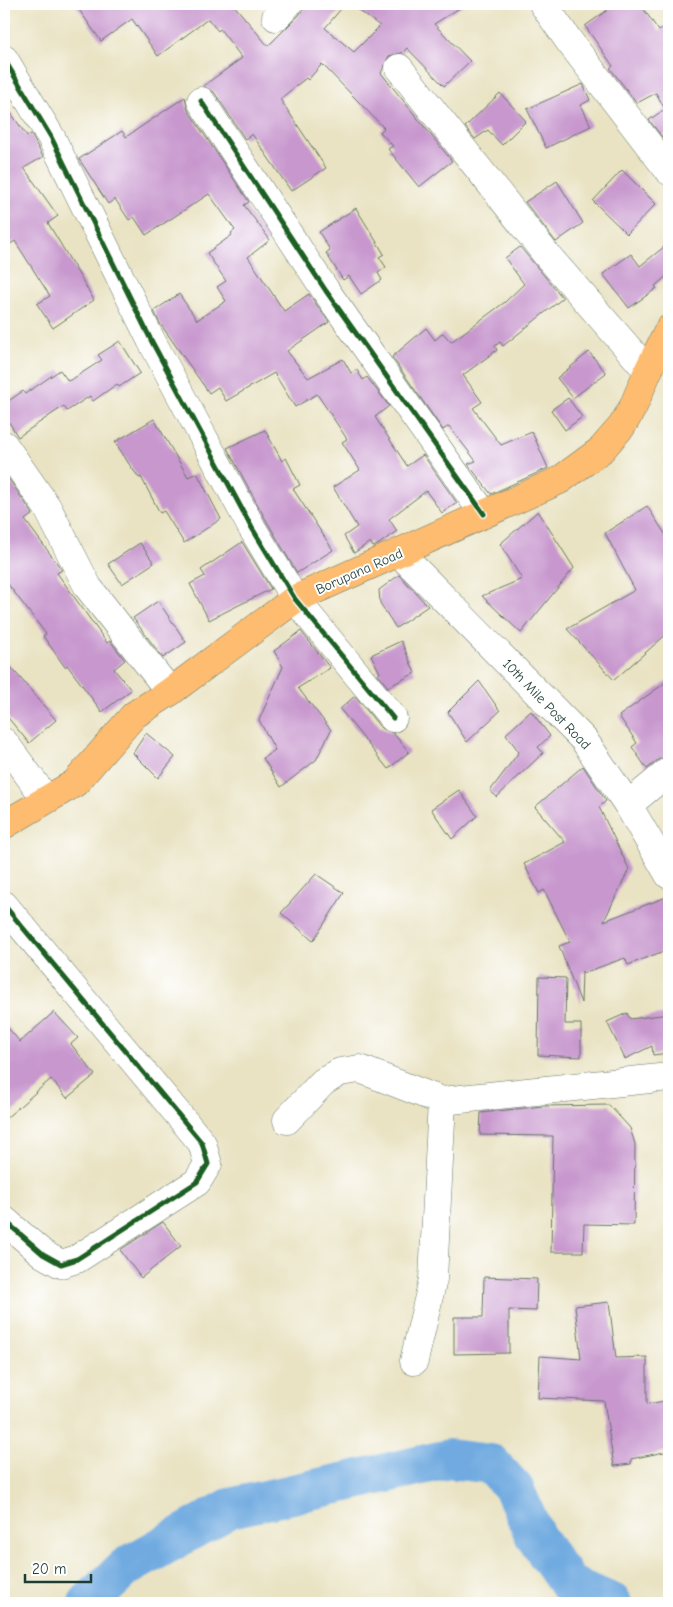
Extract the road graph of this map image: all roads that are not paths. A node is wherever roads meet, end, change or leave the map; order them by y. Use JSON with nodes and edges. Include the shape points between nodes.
{"nodes":[{"id":1,"x":544,"y":4,"type":"edge"},
{"id":2,"x":4,"y":59,"type":"edge"},
{"id":3,"x":398,"y":68,"type":"dead end"},
{"id":4,"x":200,"y":101,"type":"dead end"},
{"id":5,"x":669,"y":171,"type":"edge"},
{"id":6,"x":667,"y":337,"type":"edge"},
{"id":7,"x":648,"y":371,"type":"junction"},
{"id":8,"x":4,"y":444,"type":"edge"},
{"id":9,"x":484,"y":514,"type":"junction"},
{"id":10,"x":399,"y":553,"type":"junction"},
{"id":11,"x":295,"y":599,"type":"junction"},
{"id":12,"x":170,"y":692,"type":"junction"},
{"id":13,"x":393,"y":718,"type":"dead end"},
{"id":14,"x":4,"y":742,"type":"edge"},
{"id":15,"x":669,"y":771,"type":"edge"},
{"id":16,"x":46,"y":800,"type":"junction"},
{"id":17,"x":628,"y":804,"type":"junction"},
{"id":18,"x":4,"y":824,"type":"edge"},
{"id":19,"x":669,"y":876,"type":"edge"},
{"id":20,"x":4,"y":905,"type":"edge"},
{"id":21,"x":669,"y":1077,"type":"edge"},
{"id":22,"x":442,"y":1101,"type":"junction"},
{"id":23,"x":287,"y":1120,"type":"dead end"},
{"id":24,"x":4,"y":1220,"type":"edge"},
{"id":25,"x":414,"y":1361,"type":"dead end"}],
"edges":[{"from":1,"to":5,"type":"street"},
{"from":2,"to":11,"type":"street","via":[[51,137],[151,340],[252,528]]},
{"from":3,"to":7,"type":"street","via":[[546,254]]},
{"from":4,"to":9,"type":"street","via":[[326,291]]},
{"from":6,"to":7,"type":"main road","name":"Borupana Road"},
{"from":7,"to":9,"type":"main road","name":"Borupana Road","via":[[626,420],[601,450],[560,480]]},
{"from":8,"to":12,"type":"street","via":[[47,507],[88,587]]},
{"from":9,"to":10,"type":"main road","name":"Borupana Road"},
{"from":10,"to":11,"type":"main road","name":"Borupana Road"},
{"from":10,"to":17,"type":"street","name":"10th Mile Post Road","via":[[584,740]]},
{"from":11,"to":12,"type":"main road","name":"Borupana Road"},
{"from":11,"to":13,"type":"street"},
{"from":12,"to":16,"type":"main road","name":"Borupana Road","via":[[134,715],[75,783]]},
{"from":14,"to":16,"type":"street"},
{"from":15,"to":17,"type":"street"},
{"from":16,"to":18,"type":"main road","name":"Borupana Road"},
{"from":17,"to":19,"type":"street","name":"10th Mile Post Road"},
{"from":20,"to":24,"type":"street","via":[[202,1144],[208,1164],[197,1182],[78,1259],[61,1264],[43,1254]]},
{"from":21,"to":22,"type":"street"},
{"from":22,"to":23,"type":"street","via":[[360,1069],[340,1072],[323,1082]]},
{"from":22,"to":25,"type":"street","via":[[433,1279]]}]}
